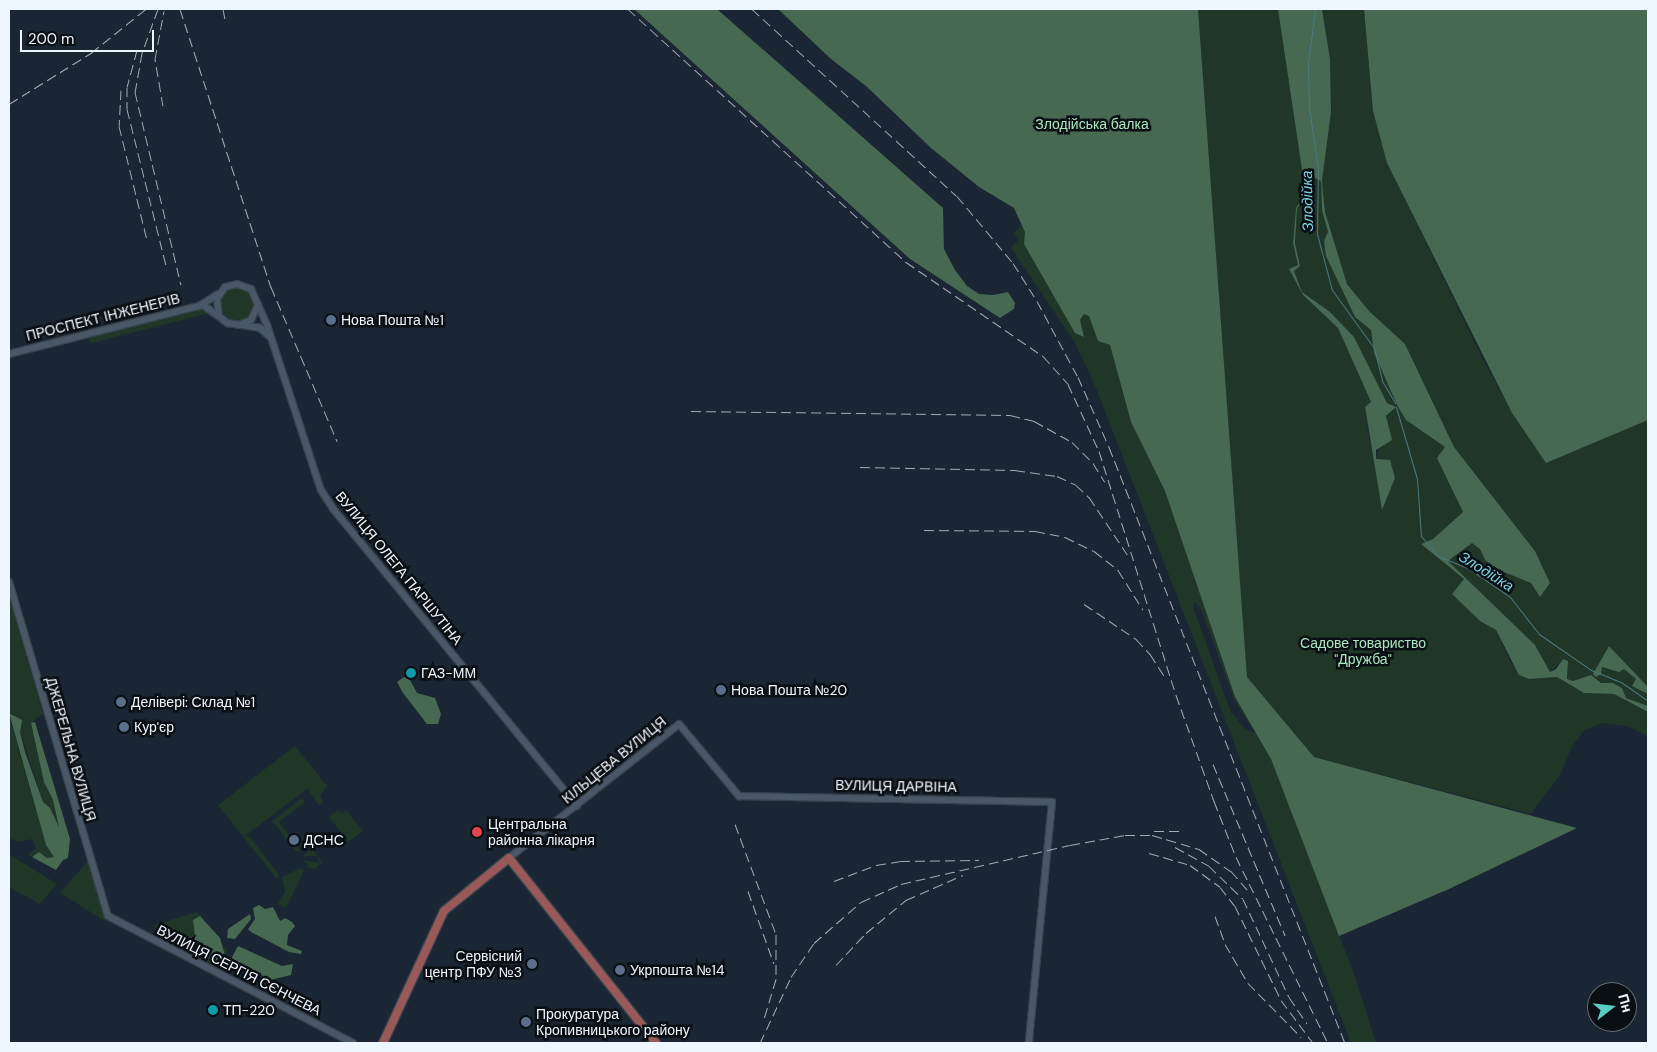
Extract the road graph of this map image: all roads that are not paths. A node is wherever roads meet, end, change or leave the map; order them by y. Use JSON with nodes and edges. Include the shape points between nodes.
{"nodes":[{"id":1,"x":220,"y":293,"type":"junction"},
{"id":2,"x":257,"y":301,"type":"junction"},
{"id":3,"x":203,"y":305,"type":"junction"},
{"id":4,"x":219,"y":316,"type":"junction"},
{"id":5,"x":239,"y":325,"type":"junction"},
{"id":6,"x":272,"y":341,"type":"junction"},
{"id":7,"x":9,"y":354,"type":"edge"},
{"id":8,"x":9,"y":582,"type":"edge"},
{"id":9,"x":739,"y":796,"type":"joint"},
{"id":10,"x":577,"y":806,"type":"junction"},
{"id":11,"x":509,"y":858,"type":"junction"},
{"id":12,"x":113,"y":920,"type":"joint"},
{"id":13,"x":353,"y":1043,"type":"edge"},
{"id":14,"x":384,"y":1043,"type":"edge"},
{"id":15,"x":656,"y":1043,"type":"edge"},
{"id":16,"x":1029,"y":1043,"type":"edge"}],
"edges":[{"from":1,"to":2,"type":"street","via":[[230,285],[244,285]]},
{"from":1,"to":3,"type":"street","name":"ПРОСПЕКТ ІНЖЕНЕРІВ"},
{"from":1,"to":4,"type":"street","via":[[216,304]]},
{"from":2,"to":5,"type":"street","via":[[257,311],[251,320]]},
{"from":2,"to":6,"type":"street","name":"ВУЛИЦЯ ОЛЕГА ПАРШУТІНА"},
{"from":3,"to":4,"type":"street"},
{"from":3,"to":7,"type":"street","name":"ПРОСПЕКТ ІНЖЕНЕРІВ"},
{"from":4,"to":5,"type":"street","via":[[228,323]]},
{"from":5,"to":6,"type":"street","via":[[260,328]]},
{"from":6,"to":10,"type":"street","name":"ВУЛИЦЯ ОЛЕГА ПАРШУТІНА","via":[[309,458],[333,508]]},
{"from":8,"to":12,"type":"street","name":"ДЖЕРЕЛЬНА ВУЛИЦЯ","via":[[104,911]]},
{"from":9,"to":10,"type":"street","name":"КІЛЬЦЕВА ВУЛИЦЯ","via":[[679,724]]},
{"from":9,"to":16,"type":"street","name":"ВУЛИЦЯ ДАРВІНА","via":[[1052,802]]},
{"from":10,"to":11,"type":"street","name":"КІЛЬЦЕВА ВУЛИЦЯ"},
{"from":11,"to":14,"type":"main road","name":"КІЛЬЦЕВА ВУЛИЦЯ","via":[[444,911]]},
{"from":11,"to":15,"type":"main road"},
{"from":12,"to":13,"type":"street","name":"ВУЛИЦЯ СЕРГІЯ СЄНЧЕВА"}]}
